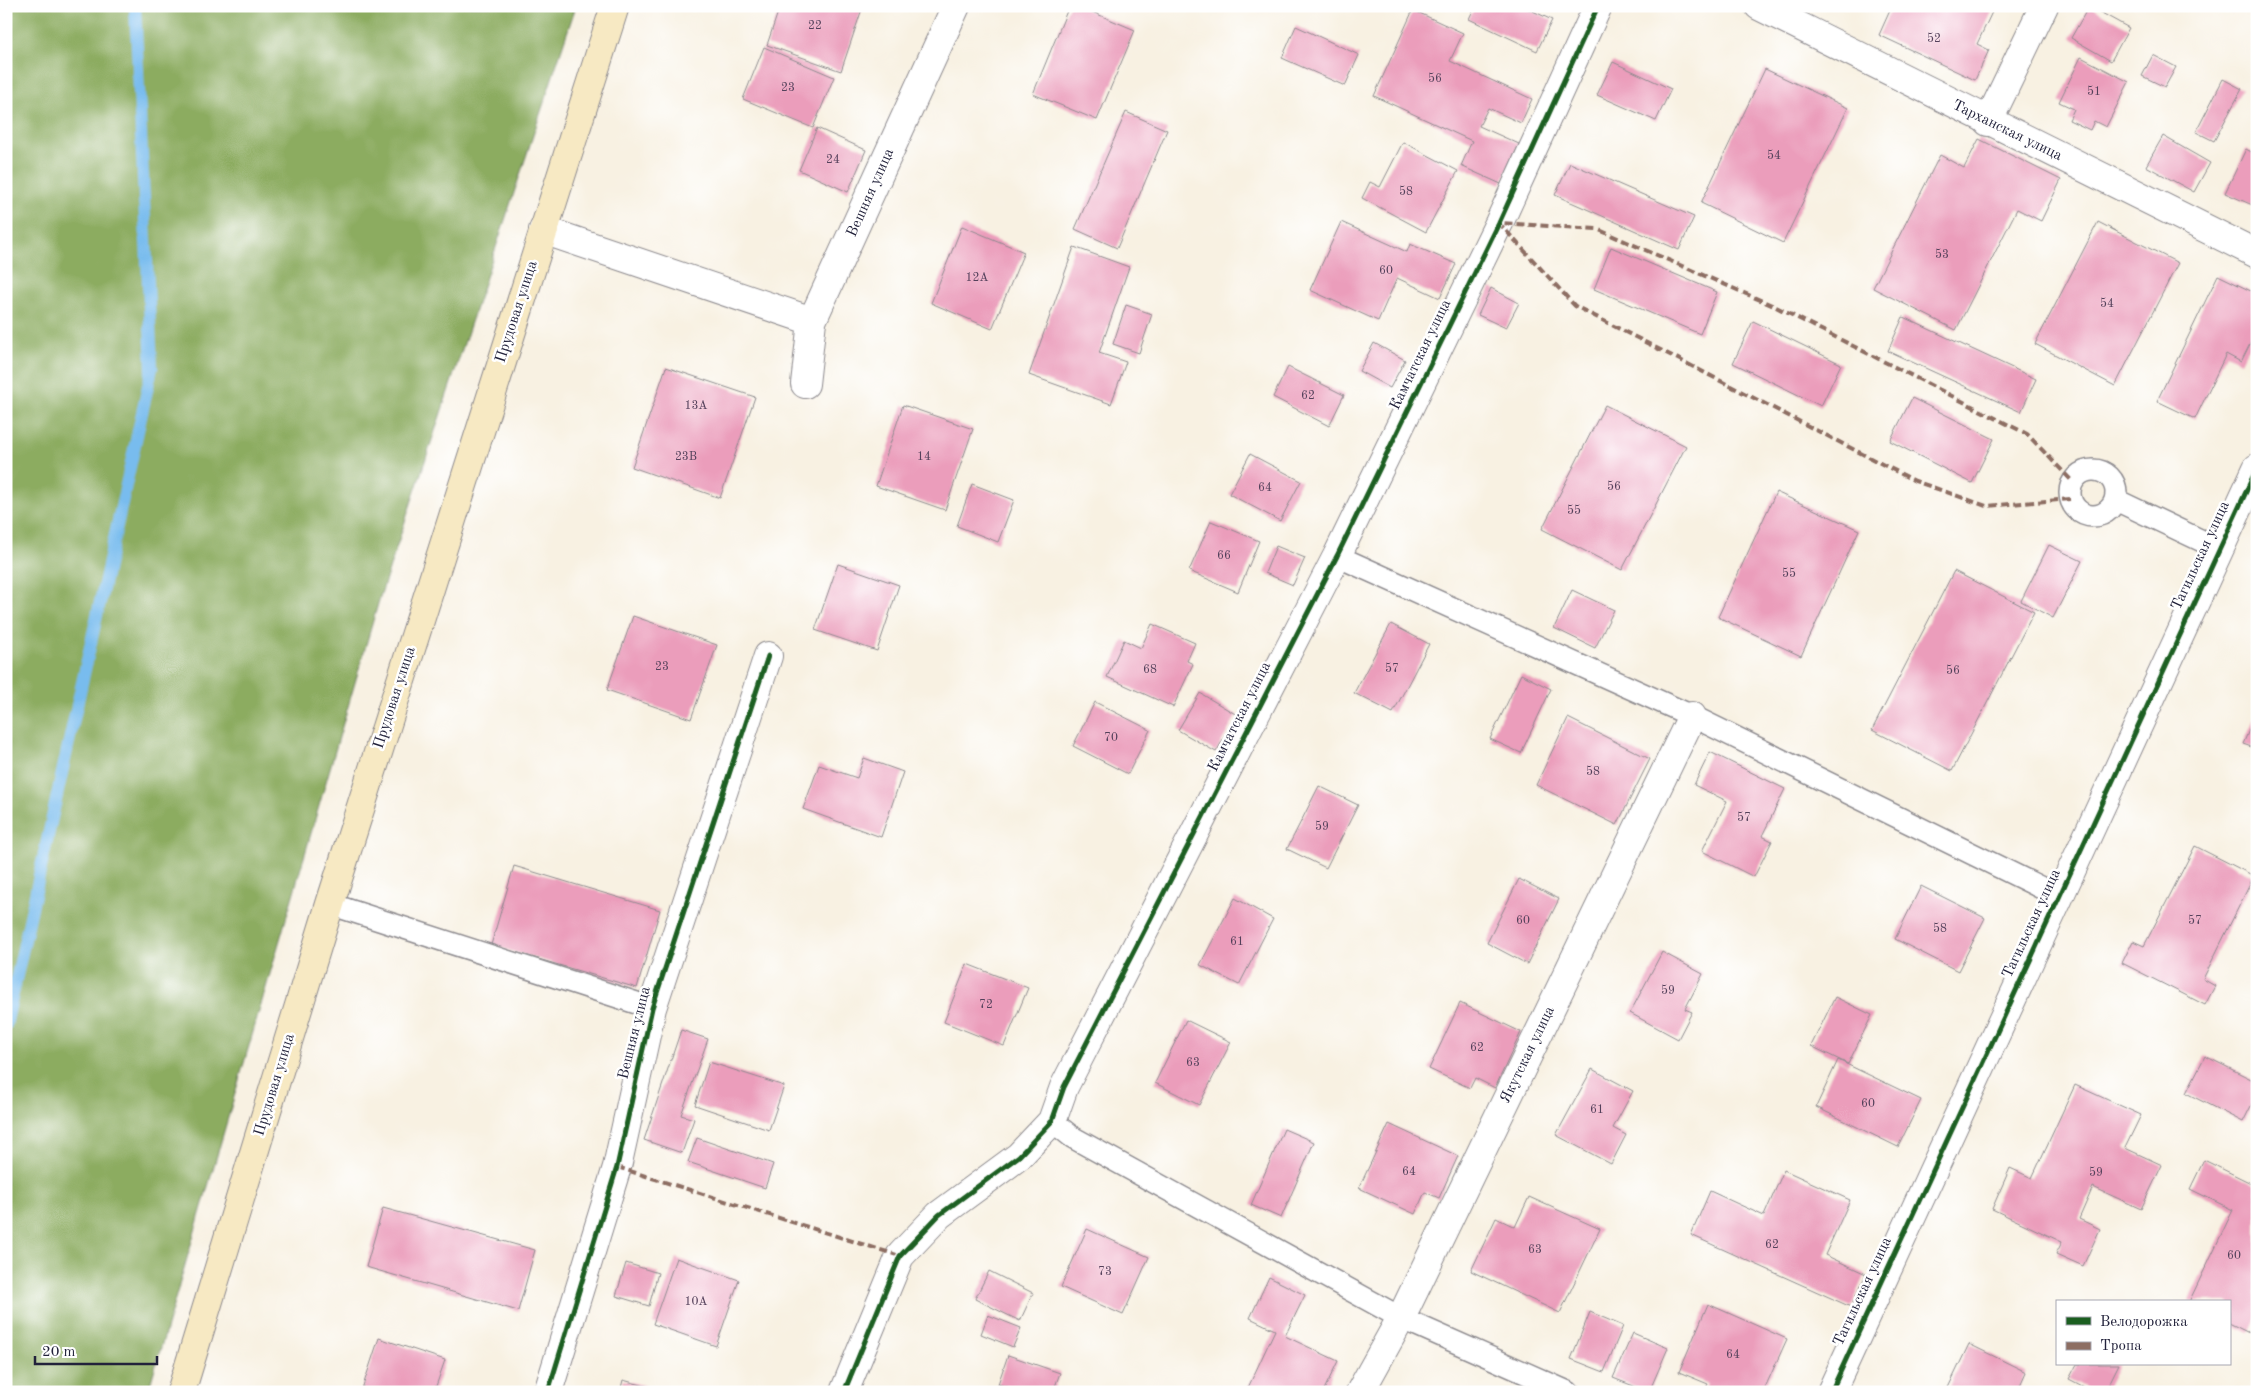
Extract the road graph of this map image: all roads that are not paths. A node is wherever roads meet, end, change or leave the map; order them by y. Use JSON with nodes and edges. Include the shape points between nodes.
{"nodes":[{"id":1,"x":615,"y":6,"type":"edge"},
{"id":2,"x":956,"y":6,"type":"edge"},
{"id":3,"x":1598,"y":6,"type":"edge"},
{"id":4,"x":1759,"y":6,"type":"edge"},
{"id":5,"x":2044,"y":6,"type":"edge"},
{"id":6,"x":1988,"y":122,"type":"junction"},
{"id":7,"x":543,"y":230,"type":"junction"},
{"id":8,"x":2257,"y":254,"type":"edge"},
{"id":9,"x":812,"y":321,"type":"junction"},
{"id":10,"x":805,"y":384,"type":"dead end"},
{"id":11,"x":2257,"y":468,"type":"edge"},
{"id":12,"x":2116,"y":500,"type":"dead end"},
{"id":13,"x":2219,"y":549,"type":"junction"},
{"id":14,"x":1337,"y":556,"type":"junction"},
{"id":15,"x":768,"y":656,"type":"dead end"},
{"id":16,"x":1692,"y":716,"type":"junction"},
{"id":17,"x":2058,"y":896,"type":"junction"},
{"id":18,"x":330,"y":904,"type":"junction"},
{"id":19,"x":652,"y":1008,"type":"junction"},
{"id":20,"x":1052,"y":1121,"type":"junction"},
{"id":21,"x":1401,"y":1318,"type":"junction"},
{"id":22,"x":181,"y":1392,"type":"edge"},
{"id":23,"x":548,"y":1392,"type":"edge"},
{"id":24,"x":844,"y":1392,"type":"edge"},
{"id":25,"x":1360,"y":1392,"type":"edge"},
{"id":26,"x":1568,"y":1392,"type":"edge"},
{"id":27,"x":1831,"y":1392,"type":"edge"}],
"edges":[{"from":1,"to":7,"type":"main road","name":"Прудовая улица"},
{"from":2,"to":9,"type":"street","name":"Вешняя улица"},
{"from":3,"to":14,"type":"street","name":"Камчатская улица","via":[[1499,223]]},
{"from":4,"to":6,"type":"street","name":"Тарханская улица"},
{"from":5,"to":6,"type":"street"},
{"from":6,"to":8,"type":"street","name":"Тарханская улица"},
{"from":7,"to":9,"type":"street"},
{"from":7,"to":18,"type":"main road","name":"Прудовая улица"},
{"from":9,"to":10,"type":"street","name":"Вешняя улица"},
{"from":11,"to":13,"type":"street","name":"Тагильская улица"},
{"from":12,"to":13,"type":"lane"},
{"from":13,"to":17,"type":"street","name":"Тагильская улица"},
{"from":14,"to":16,"type":"lane"},
{"from":14,"to":20,"type":"street","name":"Камчатская улица","via":[[1064,1087]]},
{"from":15,"to":19,"type":"street","name":"Вешняя улица"},
{"from":16,"to":17,"type":"lane"},
{"from":16,"to":21,"type":"street","name":"Якутская улица"},
{"from":17,"to":27,"type":"street","name":"Тагильская улица"},
{"from":18,"to":19,"type":"lane"},
{"from":18,"to":22,"type":"main road","name":"Прудовая улица"},
{"from":19,"to":23,"type":"street","name":"Вешняя улица","via":[[616,1167]]},
{"from":20,"to":21,"type":"lane","via":[[1072,1137]]},
{"from":20,"to":24,"type":"street","name":"Камчатская улица","via":[[1019,1156],[940,1215],[900,1256]]},
{"from":21,"to":25,"type":"street","name":"Якутская улица"},
{"from":21,"to":26,"type":"lane"}]}
